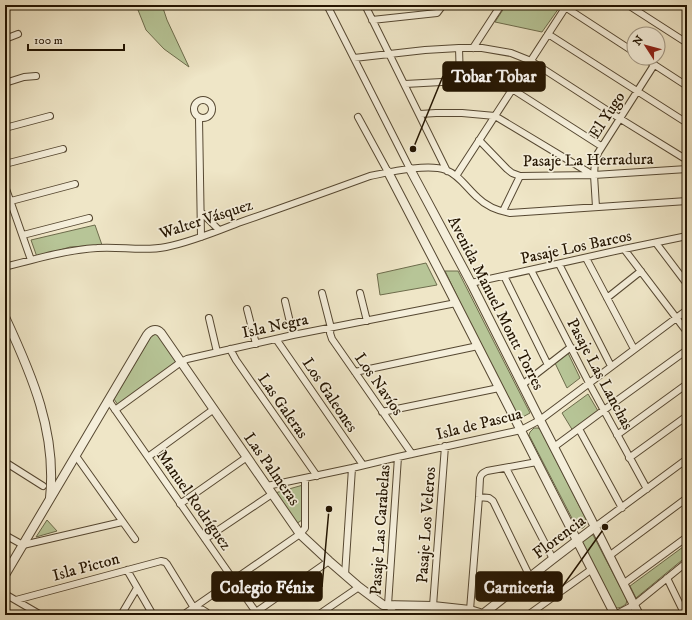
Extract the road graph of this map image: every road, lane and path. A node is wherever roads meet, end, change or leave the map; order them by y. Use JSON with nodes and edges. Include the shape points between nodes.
{"nodes":[{"id":1,"x":327,"y":5,"type":"edge"},
{"id":2,"x":365,"y":5,"type":"edge"},
{"id":3,"x":443,"y":5,"type":"edge"},
{"id":4,"x":501,"y":5,"type":"edge"},
{"id":5,"x":628,"y":5,"type":"edge"},
{"id":6,"x":565,"y":6,"type":"edge"},
{"id":7,"x":372,"y":20,"type":"junction"},
{"id":8,"x":18,"y":34,"type":"dead end"},
{"id":9,"x":548,"y":34,"type":"junction"},
{"id":10,"x":5,"y":39,"type":"edge"},
{"id":11,"x":687,"y":43,"type":"edge"},
{"id":12,"x":626,"y":47,"type":"edge"},
{"id":13,"x":459,"y":48,"type":"junction"},
{"id":14,"x":473,"y":48,"type":"junction"},
{"id":15,"x":389,"y":54,"type":"junction"},
{"id":16,"x":354,"y":58,"type":"junction"},
{"id":17,"x":531,"y":61,"type":"junction"},
{"id":18,"x":653,"y":66,"type":"edge"},
{"id":19,"x":656,"y":66,"type":"edge"},
{"id":20,"x":36,"y":76,"type":"dead end"},
{"id":21,"x":460,"y":81,"type":"junction"},
{"id":22,"x":5,"y":83,"type":"edge"},
{"id":23,"x":405,"y":84,"type":"junction"},
{"id":24,"x":687,"y":86,"type":"edge"},
{"id":25,"x":512,"y":89,"type":"junction"},
{"id":26,"x":637,"y":91,"type":"junction"},
{"id":27,"x":420,"y":114,"type":"junction"},
{"id":28,"x":50,"y":116,"type":"dead end"},
{"id":29,"x":495,"y":116,"type":"junction"},
{"id":30,"x":358,"y":117,"type":"dead end"},
{"id":31,"x":199,"y":118,"type":"dead end"},
{"id":32,"x":619,"y":118,"type":"junction"},
{"id":33,"x":687,"y":123,"type":"edge"},
{"id":34,"x":5,"y":128,"type":"edge"},
{"id":35,"x":479,"y":140,"type":"junction"},
{"id":36,"x":601,"y":146,"type":"junction"},
{"id":37,"x":63,"y":149,"type":"dead end"},
{"id":38,"x":687,"y":160,"type":"edge"},
{"id":39,"x":5,"y":164,"type":"edge"},
{"id":40,"x":410,"y":169,"type":"junction"},
{"id":41,"x":687,"y":169,"type":"edge"},
{"id":42,"x":447,"y":171,"type":"junction"},
{"id":43,"x":388,"y":172,"type":"junction"},
{"id":44,"x":594,"y":175,"type":"junction"},
{"id":45,"x":456,"y":176,"type":"junction"},
{"id":46,"x":520,"y":176,"type":"junction"},
{"id":47,"x":75,"y":184,"type":"dead end"},
{"id":48,"x":5,"y":186,"type":"edge"},
{"id":49,"x":11,"y":201,"type":"junction"},
{"id":50,"x":687,"y":202,"type":"edge"},
{"id":51,"x":596,"y":207,"type":"junction"},
{"id":52,"x":503,"y":211,"type":"junction"},
{"id":53,"x":201,"y":212,"type":"junction"},
{"id":54,"x":89,"y":218,"type":"dead end"},
{"id":55,"x":219,"y":230,"type":"junction"},
{"id":56,"x":23,"y":235,"type":"junction"},
{"id":57,"x":201,"y":237,"type":"junction"},
{"id":58,"x":686,"y":237,"type":"edge"},
{"id":59,"x":656,"y":242,"type":"junction"},
{"id":60,"x":624,"y":249,"type":"junction"},
{"id":61,"x":586,"y":258,"type":"junction"},
{"id":62,"x":31,"y":260,"type":"junction"},
{"id":63,"x":559,"y":264,"type":"junction"},
{"id":64,"x":5,"y":267,"type":"edge"},
{"id":65,"x":531,"y":270,"type":"junction"},
{"id":66,"x":641,"y":271,"type":"junction"},
{"id":67,"x":504,"y":276,"type":"junction"},
{"id":68,"x":471,"y":283,"type":"junction"},
{"id":69,"x":687,"y":284,"type":"edge"},
{"id":70,"x":322,"y":293,"type":"dead end"},
{"id":71,"x":360,"y":293,"type":"dead end"},
{"id":72,"x":607,"y":298,"type":"junction"},
{"id":73,"x":285,"y":301,"type":"dead end"},
{"id":74,"x":456,"y":303,"type":"junction"},
{"id":75,"x":247,"y":309,"type":"dead end"},
{"id":76,"x":687,"y":310,"type":"edge"},
{"id":77,"x":5,"y":317,"type":"edge"},
{"id":78,"x":209,"y":318,"type":"dead end"},
{"id":79,"x":676,"y":318,"type":"junction"},
{"id":80,"x":367,"y":321,"type":"junction"},
{"id":81,"x":330,"y":328,"type":"junction"},
{"id":82,"x":687,"y":332,"type":"edge"},
{"id":83,"x":293,"y":335,"type":"junction"},
{"id":84,"x":276,"y":339,"type":"junction"},
{"id":85,"x":256,"y":344,"type":"junction"},
{"id":86,"x":478,"y":346,"type":"junction"},
{"id":87,"x":571,"y":347,"type":"junction"},
{"id":88,"x":230,"y":349,"type":"junction"},
{"id":89,"x":634,"y":349,"type":"junction"},
{"id":90,"x":687,"y":350,"type":"edge"},
{"id":91,"x":217,"y":352,"type":"junction"},
{"id":92,"x":181,"y":362,"type":"junction"},
{"id":93,"x":548,"y":365,"type":"junction"},
{"id":94,"x":611,"y":366,"type":"junction"},
{"id":95,"x":355,"y":372,"type":"junction"},
{"id":96,"x":589,"y":383,"type":"junction"},
{"id":97,"x":687,"y":384,"type":"edge"},
{"id":98,"x":522,"y":385,"type":"junction"},
{"id":99,"x":499,"y":388,"type":"junction"},
{"id":100,"x":109,"y":401,"type":"junction"},
{"id":101,"x":214,"y":409,"type":"junction"},
{"id":102,"x":115,"y":410,"type":"junction"},
{"id":103,"x":604,"y":410,"type":"junction"},
{"id":104,"x":382,"y":412,"type":"junction"},
{"id":105,"x":687,"y":416,"type":"edge"},
{"id":106,"x":540,"y":420,"type":"junction"},
{"id":107,"x":579,"y":429,"type":"junction"},
{"id":108,"x":521,"y":430,"type":"junction"},
{"id":109,"x":617,"y":435,"type":"junction"},
{"id":110,"x":445,"y":446,"type":"junction"},
{"id":111,"x":554,"y":448,"type":"junction"},
{"id":112,"x":412,"y":454,"type":"junction"},
{"id":113,"x":76,"y":456,"type":"junction"},
{"id":114,"x":148,"y":456,"type":"junction"},
{"id":115,"x":247,"y":457,"type":"junction"},
{"id":116,"x":398,"y":457,"type":"junction"},
{"id":117,"x":630,"y":458,"type":"junction"},
{"id":118,"x":687,"y":459,"type":"edge"},
{"id":119,"x":5,"y":462,"type":"edge"},
{"id":120,"x":537,"y":462,"type":"junction"},
{"id":121,"x":362,"y":465,"type":"junction"},
{"id":122,"x":352,"y":468,"type":"junction"},
{"id":123,"x":506,"y":468,"type":"junction"},
{"id":124,"x":316,"y":476,"type":"junction"},
{"id":125,"x":305,"y":478,"type":"junction"},
{"id":126,"x":43,"y":486,"type":"dead end"},
{"id":127,"x":267,"y":486,"type":"junction"},
{"id":128,"x":647,"y":489,"type":"junction"},
{"id":129,"x":272,"y":494,"type":"junction"},
{"id":130,"x":479,"y":497,"type":"junction"},
{"id":131,"x":687,"y":498,"type":"edge"},
{"id":132,"x":49,"y":501,"type":"junction"},
{"id":133,"x":180,"y":504,"type":"junction"},
{"id":134,"x":622,"y":508,"type":"junction"},
{"id":135,"x":122,"y":522,"type":"junction"},
{"id":136,"x":596,"y":528,"type":"junction"},
{"id":137,"x":300,"y":534,"type":"junction"},
{"id":138,"x":5,"y":535,"type":"edge"},
{"id":139,"x":687,"y":536,"type":"edge"},
{"id":140,"x":134,"y":539,"type":"dead end"},
{"id":141,"x":205,"y":539,"type":"junction"},
{"id":142,"x":577,"y":541,"type":"junction"},
{"id":143,"x":23,"y":545,"type":"junction"},
{"id":144,"x":609,"y":556,"type":"junction"},
{"id":145,"x":553,"y":559,"type":"junction"},
{"id":146,"x":329,"y":561,"type":"junction"},
{"id":147,"x":687,"y":562,"type":"edge"},
{"id":148,"x":592,"y":569,"type":"junction"},
{"id":149,"x":127,"y":570,"type":"junction"},
{"id":150,"x":5,"y":575,"type":"edge"},
{"id":151,"x":345,"y":575,"type":"junction"},
{"id":152,"x":530,"y":577,"type":"junction"},
{"id":153,"x":667,"y":578,"type":"junction"},
{"id":154,"x":234,"y":580,"type":"junction"},
{"id":155,"x":623,"y":584,"type":"junction"},
{"id":156,"x":359,"y":587,"type":"junction"},
{"id":157,"x":137,"y":588,"type":"junction"},
{"id":158,"x":5,"y":594,"type":"edge"},
{"id":159,"x":16,"y":600,"type":"junction"},
{"id":160,"x":391,"y":605,"type":"junction"},
{"id":161,"x":634,"y":605,"type":"junction"},
{"id":162,"x":433,"y":606,"type":"junction"},
{"id":163,"x":194,"y":608,"type":"junction"},
{"id":164,"x":470,"y":610,"type":"junction"},
{"id":165,"x":257,"y":614,"type":"edge"},
{"id":166,"x":41,"y":615,"type":"edge"},
{"id":167,"x":121,"y":615,"type":"edge"},
{"id":168,"x":153,"y":615,"type":"edge"},
{"id":169,"x":184,"y":615,"type":"edge"},
{"id":170,"x":192,"y":615,"type":"edge"},
{"id":171,"x":209,"y":615,"type":"edge"},
{"id":172,"x":318,"y":615,"type":"edge"},
{"id":173,"x":387,"y":615,"type":"edge"},
{"id":174,"x":486,"y":615,"type":"edge"},
{"id":175,"x":528,"y":615,"type":"edge"},
{"id":176,"x":615,"y":615,"type":"edge"},
{"id":177,"x":639,"y":615,"type":"edge"},
{"id":178,"x":684,"y":615,"type":"edge"}],
"edges":[{"from":1,"to":16,"type":"street","name":"Avenida Manuel Montt Torres"},
{"from":2,"to":7,"type":"street"},
{"from":3,"to":7,"type":"street","via":[[437,13]]},
{"from":4,"to":14,"type":"street"},
{"from":5,"to":11,"type":"street"},
{"from":6,"to":9,"type":"street"},
{"from":6,"to":12,"type":"street"},
{"from":7,"to":15,"type":"street"},
{"from":8,"to":10,"type":"street"},
{"from":9,"to":17,"type":"street"},
{"from":9,"to":26,"type":"street"},
{"from":13,"to":14,"type":"street"},
{"from":13,"to":15,"type":"street"},
{"from":13,"to":21,"type":"street"},
{"from":14,"to":17,"type":"street","via":[[511,53]]},
{"from":15,"to":16,"type":"street"},
{"from":15,"to":23,"type":"street"},
{"from":16,"to":40,"type":"street","name":"Avenida Manuel Montt Torres"},
{"from":17,"to":25,"type":"street"},
{"from":17,"to":32,"type":"street"},
{"from":18,"to":26,"type":"street","name":"El Yugo"},
{"from":19,"to":24,"type":"street"},
{"from":20,"to":22,"type":"street","via":[[24,76]]},
{"from":21,"to":23,"type":"street"},
{"from":21,"to":25,"type":"street","via":[[487,83]]},
{"from":23,"to":27,"type":"street"},
{"from":25,"to":29,"type":"street"},
{"from":25,"to":36,"type":"street"},
{"from":26,"to":32,"type":"street","name":"El Yugo"},
{"from":26,"to":33,"type":"street"},
{"from":27,"to":29,"type":"street","via":[[462,112]]},
{"from":27,"to":42,"type":"street"},
{"from":28,"to":34,"type":"street"},
{"from":29,"to":35,"type":"street"},
{"from":29,"to":44,"type":"street"},
{"from":30,"to":43,"type":"street"},
{"from":31,"to":53,"type":"street"},
{"from":32,"to":36,"type":"street","name":"El Yugo"},
{"from":32,"to":38,"type":"street"},
{"from":35,"to":45,"type":"street"},
{"from":35,"to":46,"type":"street","name":"Pasaje La Herradura","via":[[507,169]]},
{"from":36,"to":44,"type":"street","name":"El Yugo","via":[[595,162]]},
{"from":37,"to":39,"type":"street"},
{"from":40,"to":42,"type":"street","name":"Walter Vásquez","via":[[426,167]]},
{"from":40,"to":43,"type":"street","name":"Walter Vásquez"},
{"from":40,"to":68,"type":"street","name":"Avenida Manuel Montt Torres"},
{"from":41,"to":44,"type":"street","name":"Pasaje La Herradura"},
{"from":42,"to":45,"type":"street","name":"Walter Vásquez"},
{"from":43,"to":55,"type":"street","name":"Walter Vásquez","via":[[370,176]]},
{"from":43,"to":74,"type":"street"},
{"from":44,"to":46,"type":"street","name":"Pasaje La Herradura"},
{"from":44,"to":51,"type":"street","name":"El Yugo"},
{"from":45,"to":52,"type":"street","name":"Walter Vásquez","via":[[483,202]]},
{"from":46,"to":52,"type":"street"},
{"from":47,"to":49,"type":"street"},
{"from":48,"to":49,"type":"street"},
{"from":49,"to":56,"type":"street"},
{"from":50,"to":51,"type":"street"},
{"from":51,"to":52,"type":"street","via":[[510,213]]},
{"from":53,"to":55,"type":"street"},
{"from":53,"to":57,"type":"street"},
{"from":54,"to":56,"type":"street"},
{"from":55,"to":57,"type":"street","name":"Walter Vásquez"},
{"from":56,"to":62,"type":"street"},
{"from":57,"to":62,"type":"street","name":"Walter Vásquez","via":[[160,249],[97,248],[62,252]]},
{"from":58,"to":59,"type":"street","name":"Pasaje Los Barcos"},
{"from":59,"to":60,"type":"street","name":"Pasaje Los Barcos"},
{"from":59,"to":69,"type":"street"},
{"from":60,"to":61,"type":"street","name":"Pasaje Los Barcos"},
{"from":60,"to":66,"type":"street"},
{"from":61,"to":63,"type":"street","name":"Pasaje Los Barcos"},
{"from":61,"to":72,"type":"street"},
{"from":62,"to":64,"type":"street","name":"Walter Vásquez"},
{"from":63,"to":65,"type":"street","name":"Pasaje Los Barcos"},
{"from":63,"to":94,"type":"street"},
{"from":65,"to":67,"type":"street","name":"Pasaje Los Barcos"},
{"from":65,"to":87,"type":"street","name":"Pasaje Las Lanchas"},
{"from":66,"to":72,"type":"street"},
{"from":66,"to":79,"type":"street"},
{"from":67,"to":68,"type":"street","name":"Pasaje Los Barcos"},
{"from":67,"to":93,"type":"street"},
{"from":68,"to":98,"type":"street","name":"Avenida Manuel Montt Torres"},
{"from":70,"to":81,"type":"street","name":"Los Navíos"},
{"from":71,"to":80,"type":"street"},
{"from":72,"to":89,"type":"street"},
{"from":73,"to":83,"type":"street"},
{"from":74,"to":80,"type":"street","name":"Isla Negra"},
{"from":74,"to":86,"type":"street"},
{"from":75,"to":85,"type":"street"},
{"from":76,"to":79,"type":"street","name":"Isla de Pascua"},
{"from":77,"to":132,"type":"street","via":[[22,352],[45,419],[51,457]]},
{"from":78,"to":91,"type":"street"},
{"from":79,"to":82,"type":"street"},
{"from":79,"to":89,"type":"street","name":"Isla de Pascua"},
{"from":80,"to":81,"type":"street","name":"Isla Negra"},
{"from":81,"to":83,"type":"street","name":"Isla Negra"},
{"from":81,"to":95,"type":"street","name":"Los Navíos","via":[[332,339]]},
{"from":83,"to":84,"type":"street","name":"Isla Negra"},
{"from":84,"to":85,"type":"street","name":"Isla Negra"},
{"from":84,"to":121,"type":"street","name":"Los Galeones"},
{"from":85,"to":88,"type":"street","name":"Isla Negra"},
{"from":86,"to":95,"type":"street"},
{"from":86,"to":99,"type":"street"},
{"from":87,"to":93,"type":"street"},
{"from":87,"to":96,"type":"street","name":"Pasaje Las Lanchas"},
{"from":88,"to":91,"type":"street","name":"Isla Negra"},
{"from":88,"to":124,"type":"street","name":"Las Galeras"},
{"from":89,"to":94,"type":"street","name":"Isla de Pascua"},
{"from":90,"to":103,"type":"street"},
{"from":91,"to":92,"type":"street","name":"Isla Negra","via":[[187,358]]},
{"from":92,"to":100,"type":"street","name":"Las Palmeras","via":[[161,333],[157,330],[150,331]]},
{"from":92,"to":101,"type":"street","name":"Las Palmeras"},
{"from":92,"to":102,"type":"street","name":"Isla Negra"},
{"from":93,"to":98,"type":"street"},
{"from":94,"to":96,"type":"street","name":"Isla de Pascua"},
{"from":95,"to":104,"type":"street","name":"Los Navíos"},
{"from":96,"to":103,"type":"street","name":"Pasaje Las Lanchas"},
{"from":96,"to":106,"type":"street","name":"Isla de Pascua"},
{"from":97,"to":109,"type":"street"},
{"from":98,"to":106,"type":"street","name":"Avenida Manuel Montt Torres"},
{"from":99,"to":104,"type":"street"},
{"from":99,"to":108,"type":"street"},
{"from":100,"to":102,"type":"street","name":"Manuel Rodríguez"},
{"from":100,"to":113,"type":"street"},
{"from":101,"to":114,"type":"street"},
{"from":101,"to":115,"type":"street","name":"Las Palmeras"},
{"from":102,"to":114,"type":"street","name":"Manuel Rodríguez"},
{"from":103,"to":107,"type":"street"},
{"from":103,"to":109,"type":"street","name":"Pasaje Las Lanchas"},
{"from":104,"to":112,"type":"street","name":"Los Navíos"},
{"from":105,"to":117,"type":"street"},
{"from":106,"to":108,"type":"street","name":"Isla de Pascua"},
{"from":106,"to":111,"type":"street","name":"Avenida Manuel Montt Torres"},
{"from":107,"to":111,"type":"street"},
{"from":107,"to":134,"type":"street"},
{"from":108,"to":110,"type":"street","name":"Isla de Pascua"},
{"from":108,"to":120,"type":"street"},
{"from":109,"to":117,"type":"street","name":"Pasaje Las Lanchas"},
{"from":110,"to":112,"type":"street","name":"Isla de Pascua"},
{"from":110,"to":162,"type":"street","name":"Pasaje Los Veleros"},
{"from":111,"to":136,"type":"street","name":"Avenida Manuel Montt Torres"},
{"from":112,"to":116,"type":"street","name":"Isla de Pascua"},
{"from":113,"to":132,"type":"street"},
{"from":113,"to":135,"type":"street"},
{"from":114,"to":133,"type":"street","name":"Manuel Rodríguez"},
{"from":115,"to":127,"type":"street","name":"Las Palmeras"},
{"from":115,"to":133,"type":"street"},
{"from":116,"to":121,"type":"street","name":"Isla de Pascua"},
{"from":116,"to":160,"type":"street","name":"Pasaje Las Carabelas"},
{"from":117,"to":128,"type":"street","name":"Pasaje Las Lanchas"},
{"from":118,"to":128,"type":"street","name":"Florencia"},
{"from":119,"to":126,"type":"street"},
{"from":120,"to":123,"type":"street"},
{"from":120,"to":142,"type":"street"},
{"from":121,"to":122,"type":"street","name":"Isla de Pascua"},
{"from":122,"to":124,"type":"street","name":"Isla de Pascua"},
{"from":122,"to":151,"type":"street"},
{"from":123,"to":130,"type":"street","via":[[482,474]]},
{"from":123,"to":145,"type":"street"},
{"from":124,"to":125,"type":"street","name":"Isla de Pascua"},
{"from":125,"to":127,"type":"street","name":"Isla de Pascua"},
{"from":125,"to":137,"type":"street","via":[[305,528]]},
{"from":127,"to":129,"type":"street","name":"Las Palmeras"},
{"from":128,"to":134,"type":"street","name":"Florencia"},
{"from":129,"to":137,"type":"street","name":"Las Palmeras"},
{"from":129,"to":141,"type":"street"},
{"from":130,"to":152,"type":"street","via":[[493,501]]},
{"from":130,"to":164,"type":"street"},
{"from":131,"to":144,"type":"street"},
{"from":132,"to":143,"type":"street"},
{"from":133,"to":141,"type":"street","name":"Manuel Rodríguez"},
{"from":134,"to":136,"type":"street","name":"Florencia"},
{"from":135,"to":140,"type":"street"},
{"from":135,"to":143,"type":"street"},
{"from":136,"to":142,"type":"street","name":"Florencia"},
{"from":136,"to":144,"type":"street","name":"Avenida Manuel Montt Torres"},
{"from":137,"to":146,"type":"street","name":"Las Palmeras"},
{"from":137,"to":154,"type":"street"},
{"from":138,"to":143,"type":"street"},
{"from":139,"to":155,"type":"street"},
{"from":141,"to":154,"type":"street","name":"Manuel Rodríguez"},
{"from":142,"to":145,"type":"street","name":"Florencia"},
{"from":142,"to":148,"type":"street"},
{"from":143,"to":150,"type":"street"},
{"from":144,"to":155,"type":"street","name":"Avenida Manuel Montt Torres"},
{"from":145,"to":152,"type":"street","name":"Florencia"},
{"from":146,"to":151,"type":"street","name":"Las Palmeras"},
{"from":146,"to":165,"type":"street"},
{"from":147,"to":153,"type":"street"},
{"from":148,"to":175,"type":"street"},
{"from":148,"to":176,"type":"street"},
{"from":149,"to":157,"type":"street"},
{"from":149,"to":159,"type":"street","name":"Isla Picton"},
{"from":149,"to":163,"type":"street","name":"Isla Picton","via":[[163,561]]},
{"from":151,"to":156,"type":"street","name":"Las Palmeras"},
{"from":152,"to":174,"type":"street","name":"Florencia"},
{"from":153,"to":161,"type":"street"},
{"from":153,"to":178,"type":"street"},
{"from":154,"to":163,"type":"street"},
{"from":154,"to":165,"type":"street","name":"Manuel Rodríguez"},
{"from":155,"to":161,"type":"street","name":"Avenida Manuel Montt Torres"},
{"from":156,"to":160,"type":"street","name":"Las Palmeras","via":[[383,605]]},
{"from":156,"to":172,"type":"street"},
{"from":157,"to":167,"type":"street"},
{"from":157,"to":168,"type":"street"},
{"from":158,"to":159,"type":"street"},
{"from":159,"to":166,"type":"street"},
{"from":160,"to":162,"type":"street","name":"Florencia"},
{"from":160,"to":173,"type":"street"},
{"from":161,"to":176,"type":"street"},
{"from":161,"to":177,"type":"street","name":"Avenida Manuel Montt Torres"},
{"from":162,"to":164,"type":"street","name":"Florencia"},
{"from":163,"to":169,"type":"street"},
{"from":163,"to":170,"type":"street"},
{"from":163,"to":171,"type":"street","via":[[200,608]]},
{"from":164,"to":174,"type":"street","name":"Florencia"}]}
